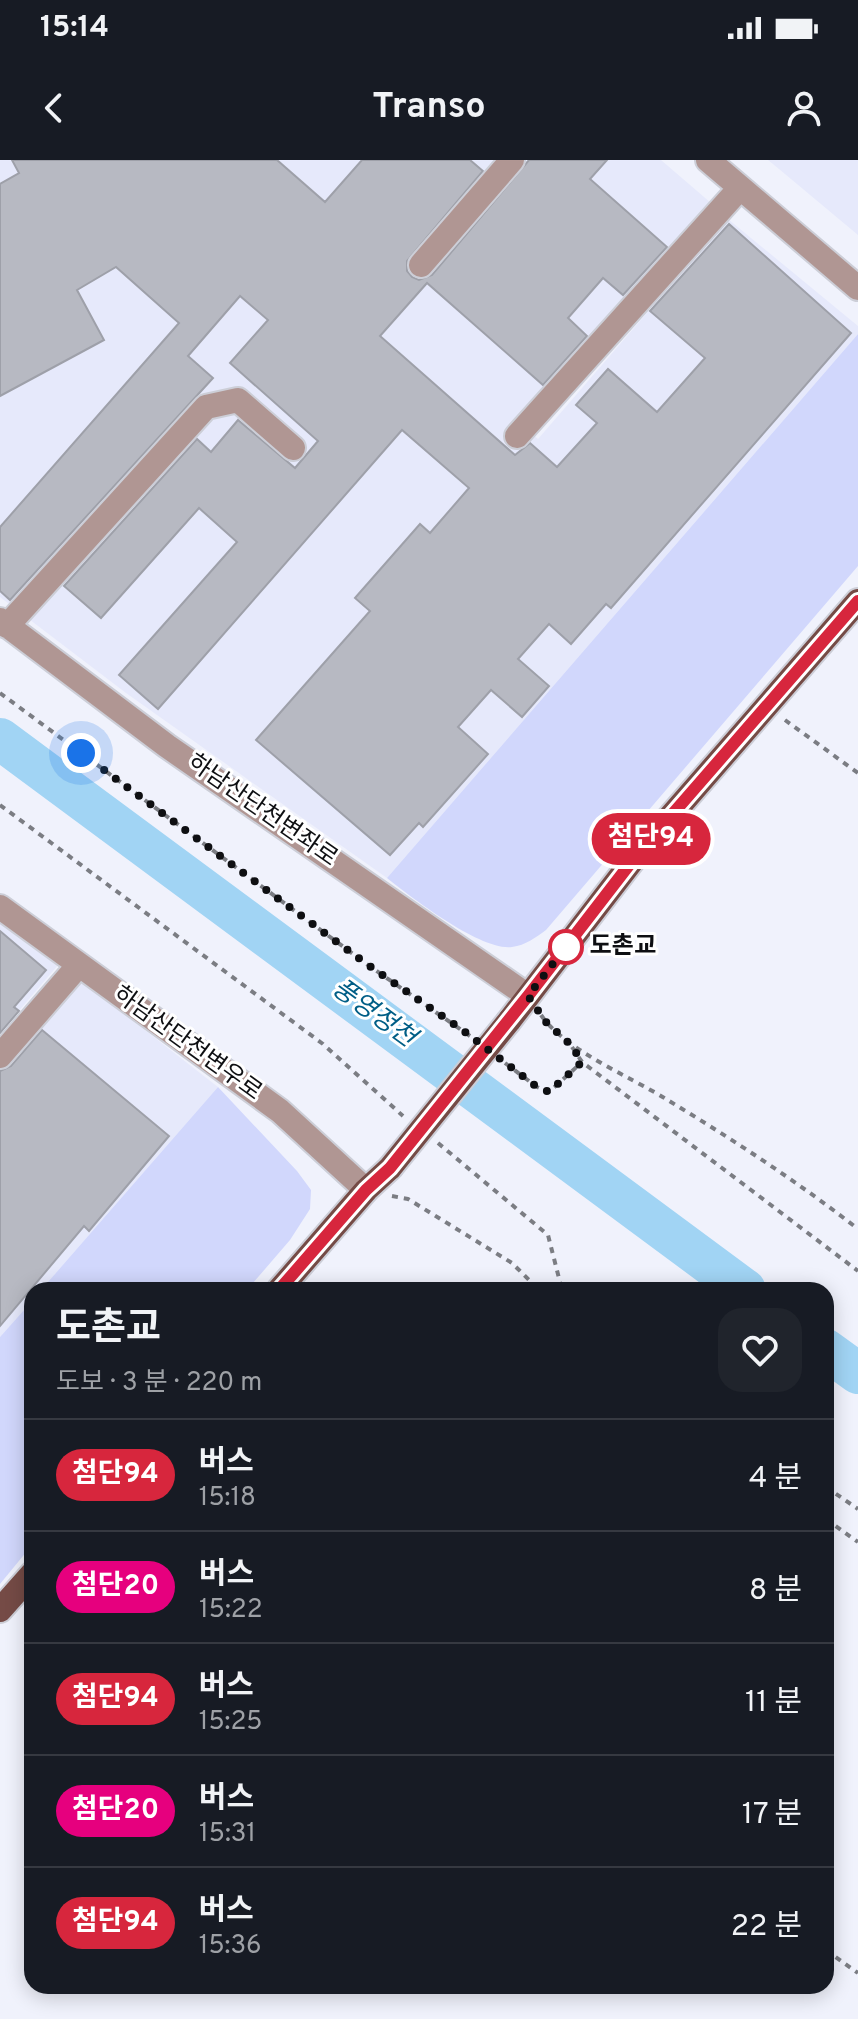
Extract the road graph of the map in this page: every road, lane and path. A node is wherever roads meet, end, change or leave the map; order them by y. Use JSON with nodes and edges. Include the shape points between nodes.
{"nodes":[{"id":1,"x":512,"y":160,"type":"edge"},
{"id":2,"x":708,"y":160,"type":"edge"},
{"id":3,"x":740,"y":188,"type":"junction"},
{"id":4,"x":421,"y":265,"type":"dead end"},
{"id":5,"x":858,"y":288,"type":"edge"},
{"id":6,"x":517,"y":436,"type":"dead end"},
{"id":7,"x":293,"y":448,"type":"dead end"},
{"id":8,"x":858,"y":601,"type":"edge"},
{"id":9,"x":4,"y":623,"type":"edge"},
{"id":10,"x":0,"y":693,"type":"edge"},
{"id":11,"x":766,"y":707,"type":"junction"},
{"id":12,"x":858,"y":773,"type":"edge"},
{"id":13,"x":0,"y":805,"type":"edge"},
{"id":14,"x":0,"y":907,"type":"edge"},
{"id":15,"x":79,"y":965,"type":"junction"},
{"id":16,"x":528,"y":996,"type":"junction"},
{"id":17,"x":472,"y":1038,"type":"dead end"},
{"id":18,"x":571,"y":1045,"type":"junction"},
{"id":19,"x":495,"y":1055,"type":"dead end"},
{"id":20,"x":0,"y":1056,"type":"edge"},
{"id":21,"x":582,"y":1062,"type":"junction"},
{"id":22,"x":408,"y":1121,"type":"dead end"},
{"id":23,"x":430,"y":1137,"type":"dead end"},
{"id":24,"x":366,"y":1190,"type":"junction"},
{"id":25,"x":858,"y":1229,"type":"edge"},
{"id":26,"x":858,"y":1271,"type":"edge"},
{"id":27,"x":286,"y":1282,"type":"edge"},
{"id":28,"x":531,"y":1282,"type":"edge"},
{"id":29,"x":560,"y":1282,"type":"edge"},
{"id":30,"x":834,"y":1492,"type":"edge"},
{"id":31,"x":858,"y":1509,"type":"edge"},
{"id":32,"x":834,"y":1525,"type":"edge"},
{"id":33,"x":858,"y":1542,"type":"edge"},
{"id":34,"x":24,"y":1583,"type":"edge"},
{"id":35,"x":0,"y":1610,"type":"edge"},
{"id":36,"x":834,"y":1956,"type":"edge"},
{"id":37,"x":858,"y":1973,"type":"edge"}],
"edges":[{"from":1,"to":4,"type":"street"},
{"from":2,"to":3,"type":"street"},
{"from":3,"to":5,"type":"street"},
{"from":3,"to":6,"type":"street"},
{"from":7,"to":9,"type":"street","via":[[238,400],[206,407]]},
{"from":8,"to":11,"type":"main road"},
{"from":9,"to":16,"type":"street","name":"하남산단천변좌로","via":[[167,746]]},
{"from":10,"to":17,"type":"path"},
{"from":11,"to":12,"type":"path"},
{"from":11,"to":16,"type":"main road","via":[[636,856]]},
{"from":13,"to":22,"type":"path","via":[[323,1044]]},
{"from":14,"to":15,"type":"street","name":"하남산단천변우로"},
{"from":15,"to":20,"type":"street"},
{"from":15,"to":24,"type":"street","name":"하남산단천변우로","via":[[280,1111]]},
{"from":16,"to":18,"type":"path"},
{"from":16,"to":24,"type":"main road","bridge":true,"via":[[390,1168]]},
{"from":18,"to":21,"type":"path"},
{"from":18,"to":25,"type":"path","via":[[716,1130]]},
{"from":19,"to":21,"type":"path","via":[[549,1092]]},
{"from":21,"to":26,"type":"path"},
{"from":23,"to":29,"type":"path","via":[[548,1235]]},
{"from":24,"to":27,"type":"main road"},
{"from":24,"to":28,"type":"path","via":[[408,1199],[512,1263]]},
{"from":30,"to":31,"type":"path"},
{"from":32,"to":33,"type":"path"},
{"from":34,"to":35,"type":"main road"},
{"from":36,"to":37,"type":"path"}]}
